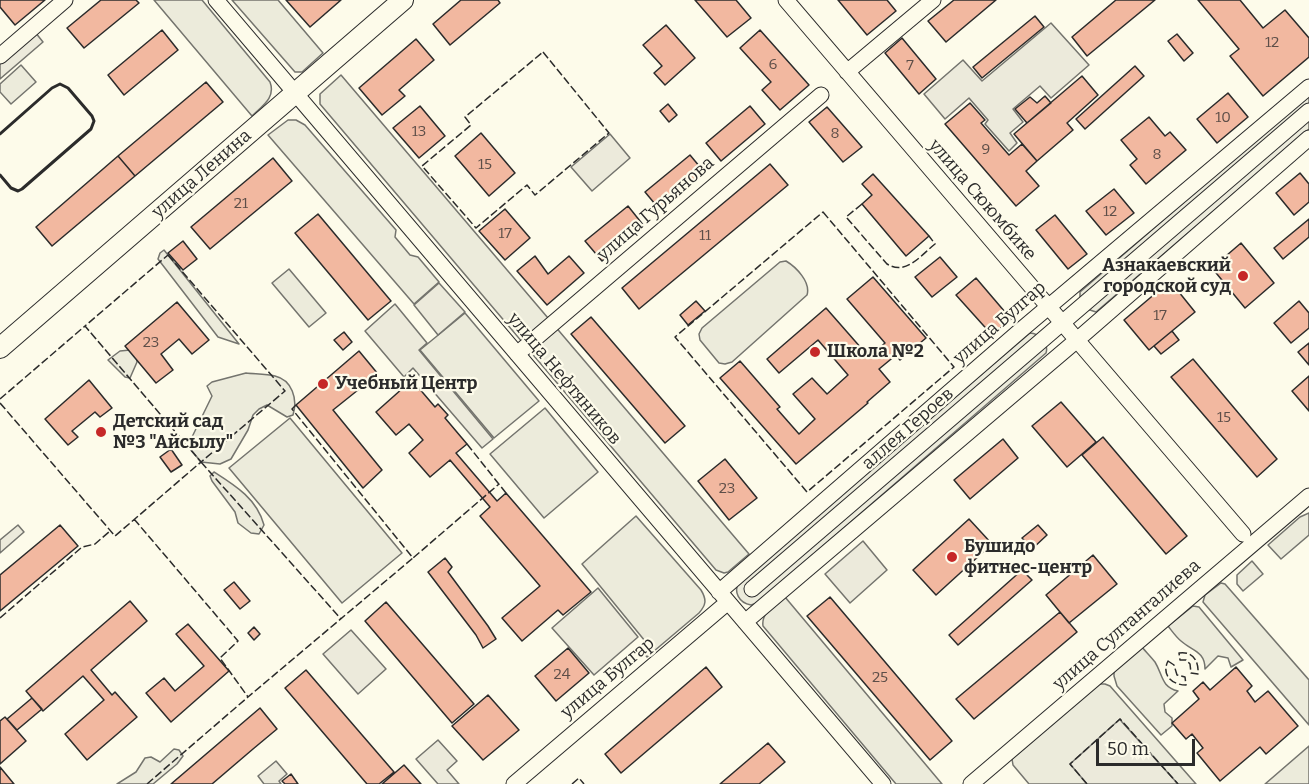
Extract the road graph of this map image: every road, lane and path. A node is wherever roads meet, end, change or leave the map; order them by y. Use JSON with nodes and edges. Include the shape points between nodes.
{"nodes":[{"id":1,"x":65,"y":0,"type":"edge"},
{"id":2,"x":216,"y":0,"type":"edge"},
{"id":3,"x":403,"y":0,"type":"edge"},
{"id":4,"x":786,"y":0,"type":"edge"},
{"id":5,"x":933,"y":0,"type":"edge"},
{"id":6,"x":0,"y":56,"type":"edge"},
{"id":7,"x":847,"y":72,"type":"junction"},
{"id":8,"x":1309,"y":87,"type":"edge"},
{"id":9,"x":295,"y":93,"type":"junction"},
{"id":10,"x":821,"y":95,"type":"dead end"},
{"id":11,"x":1309,"y":111,"type":"edge"},
{"id":12,"x":1309,"y":138,"type":"edge"},
{"id":13,"x":1078,"y":282,"type":"junction"},
{"id":14,"x":1049,"y":307,"type":"junction"},
{"id":15,"x":1080,"y":309,"type":"junction"},
{"id":16,"x":1105,"y":315,"type":"junction"},
{"id":17,"x":1058,"y":327,"type":"junction"},
{"id":18,"x":1021,"y":330,"type":"junction"},
{"id":19,"x":1077,"y":340,"type":"junction"},
{"id":20,"x":0,"y":348,"type":"edge"},
{"id":21,"x":517,"y":354,"type":"junction"},
{"id":22,"x":1049,"y":363,"type":"junction"},
{"id":23,"x":1309,"y":496,"type":"edge"},
{"id":24,"x":1243,"y":534,"type":"dead end"},
{"id":25,"x":752,"y":590,"type":"dead end"},
{"id":26,"x":723,"y":597,"type":"junction"},
{"id":27,"x":745,"y":622,"type":"junction"},
{"id":28,"x":514,"y":784,"type":"edge"},
{"id":29,"x":883,"y":784,"type":"edge"},
{"id":30,"x":971,"y":784,"type":"edge"}],
"edges":[{"from":1,"to":6,"type":"street"},
{"from":2,"to":9,"type":"street","name":"улица Нефтяников"},
{"from":3,"to":9,"type":"main road","name":"улица Ленина"},
{"from":4,"to":7,"type":"street","name":"улица Сююмбике"},
{"from":5,"to":7,"type":"street"},
{"from":7,"to":14,"type":"street","name":"улица Сююмбике"},
{"from":8,"to":13,"type":"street","name":"улица Булгар"},
{"from":9,"to":20,"type":"main road","name":"улица Ленина"},
{"from":9,"to":21,"type":"street","name":"улица Нефтяников"},
{"from":10,"to":21,"type":"street","name":"улица Гурьянова"},
{"from":11,"to":15,"type":"street","name":"аллея Героев"},
{"from":12,"to":16,"type":"street"},
{"from":13,"to":14,"type":"street","name":"улица Булгар"},
{"from":13,"to":15,"type":"street","via":[[1074,295]]},
{"from":14,"to":17,"type":"street","name":"улица Сююмбике"},
{"from":14,"to":18,"type":"street","name":"улица Булгар"},
{"from":15,"to":16,"type":"street","via":[[1091,316]]},
{"from":15,"to":17,"type":"street","name":"аллея Героев"},
{"from":16,"to":19,"type":"street"},
{"from":17,"to":18,"type":"street","via":[[1039,325]]},
{"from":17,"to":19,"type":"street","name":"улица Сююмбике"},
{"from":17,"to":22,"type":"street","via":[[1057,347]]},
{"from":17,"to":25,"type":"street","name":"аллея Героев"},
{"from":18,"to":26,"type":"street","name":"улица Булгар"},
{"from":19,"to":22,"type":"street"},
{"from":19,"to":24,"type":"street","name":"улица Сююмбике"},
{"from":21,"to":26,"type":"street","name":"улица Нефтяников"},
{"from":22,"to":27,"type":"street"},
{"from":23,"to":30,"type":"street","name":"улица Султангалиева"},
{"from":26,"to":27,"type":"street","name":"улица Нефтяников"},
{"from":26,"to":28,"type":"street","name":"улица Булгар"},
{"from":27,"to":29,"type":"street","name":"улица Нефтяников"}]}
